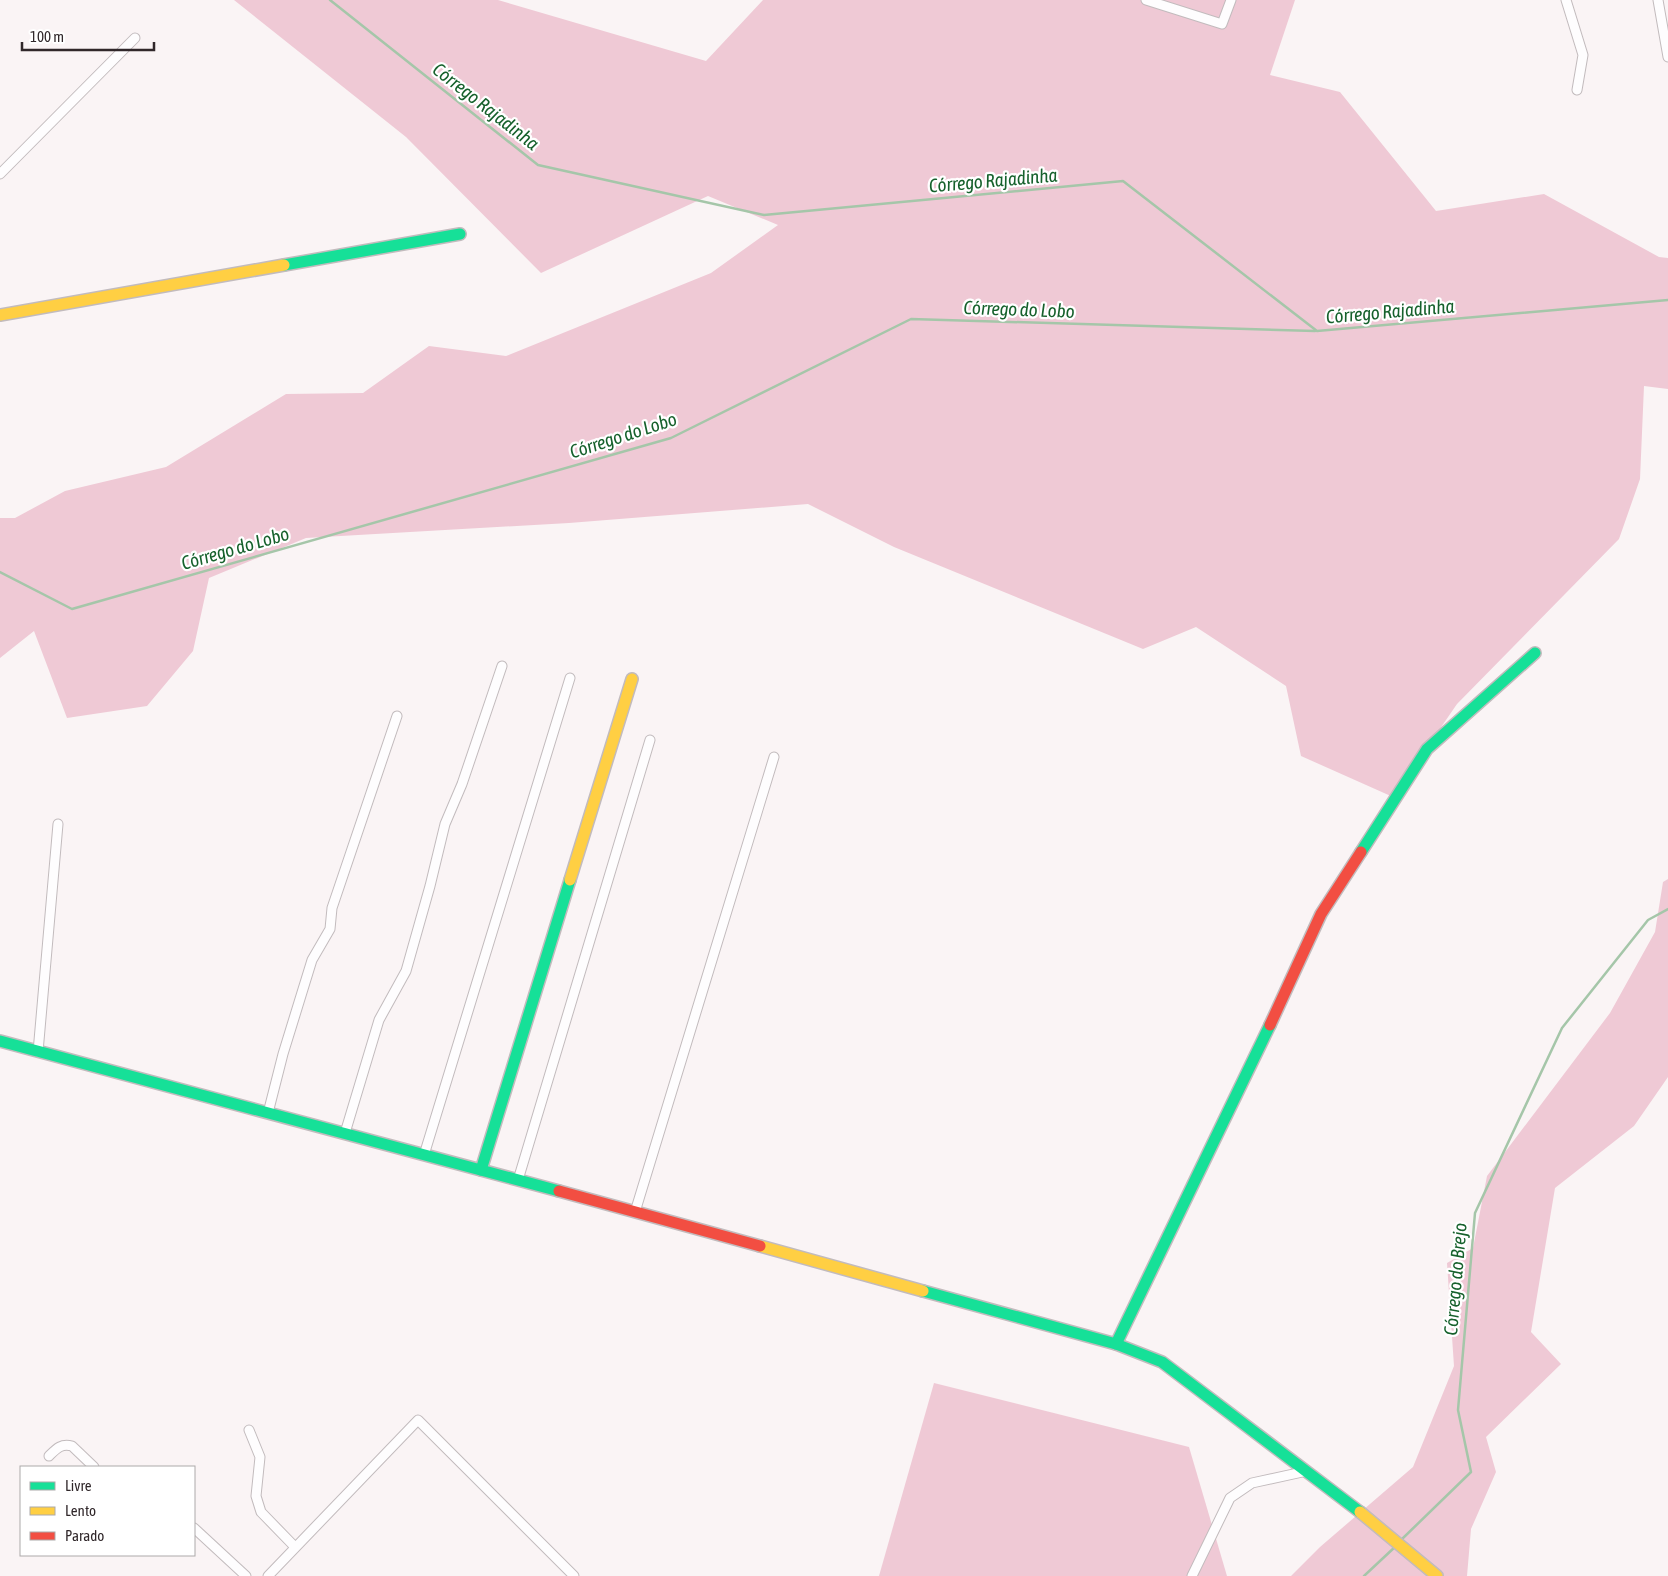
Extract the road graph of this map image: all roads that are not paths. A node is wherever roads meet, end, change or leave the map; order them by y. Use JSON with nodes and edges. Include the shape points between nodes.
{"nodes":[{"id":1,"x":1146,"y":0,"type":"edge"},
{"id":2,"x":1231,"y":0,"type":"edge"},
{"id":3,"x":1566,"y":0,"type":"edge"},
{"id":4,"x":1658,"y":0,"type":"edge"},
{"id":5,"x":135,"y":38,"type":"dead end"},
{"id":6,"x":1668,"y":57,"type":"edge"},
{"id":7,"x":1577,"y":90,"type":"dead end"},
{"id":8,"x":0,"y":174,"type":"edge"},
{"id":9,"x":460,"y":234,"type":"dead end"},
{"id":10,"x":0,"y":315,"type":"edge"},
{"id":11,"x":1535,"y":653,"type":"dead end"},
{"id":12,"x":502,"y":666,"type":"dead end"},
{"id":13,"x":570,"y":678,"type":"dead end"},
{"id":14,"x":632,"y":679,"type":"dead end"},
{"id":15,"x":397,"y":716,"type":"dead end"},
{"id":16,"x":650,"y":740,"type":"dead end"},
{"id":17,"x":774,"y":756,"type":"dead end"},
{"id":18,"x":58,"y":824,"type":"dead end"},
{"id":19,"x":0,"y":1041,"type":"edge"},
{"id":20,"x":38,"y":1052,"type":"junction"},
{"id":21,"x":268,"y":1113,"type":"junction"},
{"id":22,"x":345,"y":1133,"type":"junction"},
{"id":23,"x":424,"y":1155,"type":"junction"},
{"id":24,"x":481,"y":1170,"type":"junction"},
{"id":25,"x":518,"y":1180,"type":"junction"},
{"id":26,"x":635,"y":1212,"type":"junction"},
{"id":27,"x":1116,"y":1344,"type":"junction"},
{"id":28,"x":248,"y":1430,"type":"dead end"},
{"id":29,"x":49,"y":1456,"type":"dead end"},
{"id":30,"x":93,"y":1466,"type":"edge"},
{"id":31,"x":1307,"y":1471,"type":"junction"},
{"id":32,"x":195,"y":1529,"type":"edge"},
{"id":33,"x":295,"y":1547,"type":"junction"},
{"id":34,"x":246,"y":1576,"type":"edge"},
{"id":35,"x":268,"y":1576,"type":"edge"},
{"id":36,"x":574,"y":1576,"type":"edge"},
{"id":37,"x":1192,"y":1576,"type":"edge"},
{"id":38,"x":1437,"y":1576,"type":"edge"}],
"edges":[{"from":1,"to":2,"type":"street","via":[[1222,24]]},
{"from":3,"to":7,"type":"street","via":[[1583,55]]},
{"from":4,"to":6,"type":"street"},
{"from":5,"to":8,"type":"street"},
{"from":9,"to":10,"type":"street"},
{"from":11,"to":27,"type":"street","via":[[1427,749],[1321,914],[1284,998]]},
{"from":12,"to":22,"type":"street","via":[[445,824],[406,971],[379,1020]]},
{"from":13,"to":23,"type":"street"},
{"from":14,"to":24,"type":"street"},
{"from":15,"to":21,"type":"street","via":[[332,908],[330,929],[312,960]]},
{"from":16,"to":25,"type":"street"},
{"from":17,"to":26,"type":"street"},
{"from":18,"to":20,"type":"street"},
{"from":19,"to":20,"type":"street"},
{"from":20,"to":21,"type":"street"},
{"from":21,"to":22,"type":"street"},
{"from":22,"to":23,"type":"street"},
{"from":23,"to":24,"type":"street"},
{"from":24,"to":25,"type":"street"},
{"from":25,"to":26,"type":"street"},
{"from":26,"to":27,"type":"street"},
{"from":27,"to":31,"type":"street","via":[[1162,1362]]},
{"from":28,"to":33,"type":"street","via":[[260,1457],[256,1496],[261,1512]]},
{"from":29,"to":30,"type":"street","via":[[59,1446],[72,1446]]},
{"from":31,"to":37,"type":"street","via":[[1252,1483],[1230,1498]]},
{"from":31,"to":38,"type":"street"},
{"from":32,"to":34,"type":"street"},
{"from":33,"to":35,"type":"street"},
{"from":33,"to":36,"type":"street","via":[[418,1420]]}]}
